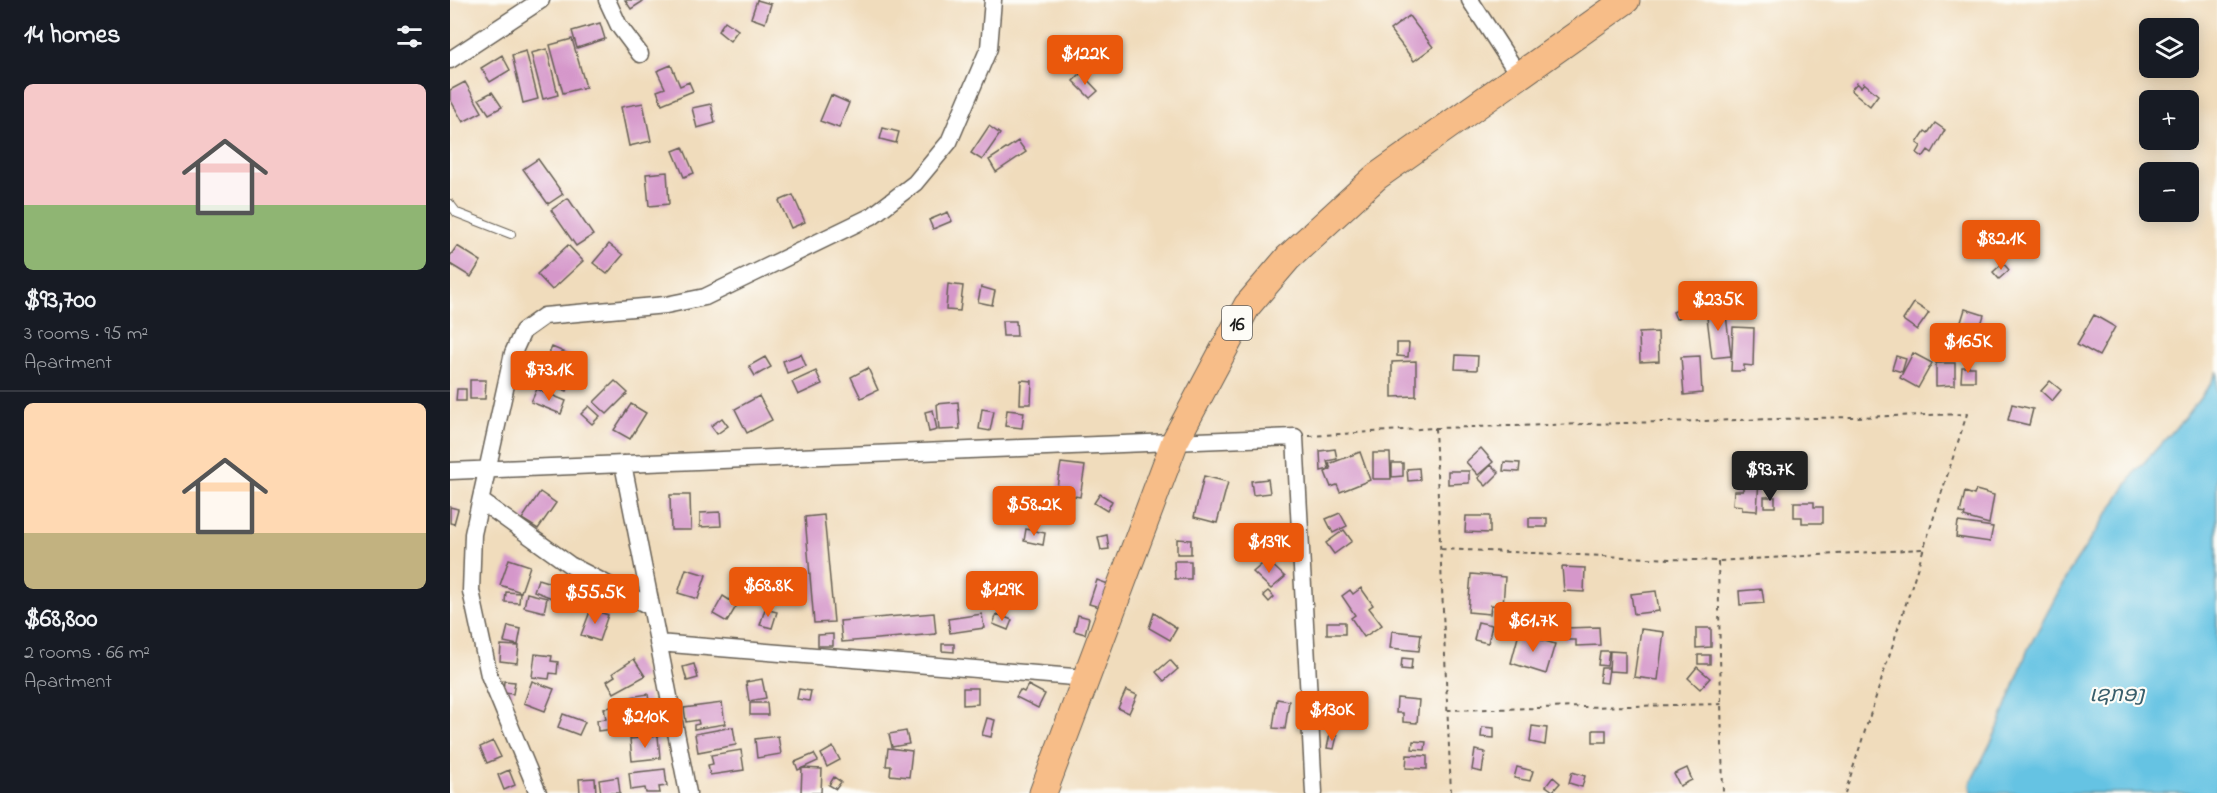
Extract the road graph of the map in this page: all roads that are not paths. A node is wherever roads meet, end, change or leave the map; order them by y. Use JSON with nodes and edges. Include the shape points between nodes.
{"nodes":[{"id":1,"x":540,"y":0,"type":"edge"},
{"id":2,"x":607,"y":0,"type":"edge"},
{"id":3,"x":993,"y":0,"type":"edge"},
{"id":4,"x":1470,"y":0,"type":"edge"},
{"id":5,"x":1626,"y":0,"type":"edge"},
{"id":6,"x":640,"y":54,"type":"dead end"},
{"id":7,"x":450,"y":60,"type":"edge"},
{"id":8,"x":1518,"y":74,"type":"junction"},
{"id":9,"x":450,"y":204,"type":"edge"},
{"id":10,"x":511,"y":234,"type":"dead end"},
{"id":11,"x":1175,"y":441,"type":"junction"},
{"id":12,"x":623,"y":464,"type":"junction"},
{"id":13,"x":488,"y":470,"type":"junction"},
{"id":14,"x":450,"y":471,"type":"edge"},
{"id":15,"x":481,"y":501,"type":"junction"},
{"id":16,"x":651,"y":607,"type":"junction"},
{"id":17,"x":658,"y":643,"type":"junction"},
{"id":18,"x":1086,"y":678,"type":"junction"},
{"id":19,"x":537,"y":793,"type":"edge"},
{"id":20,"x":688,"y":793,"type":"edge"},
{"id":21,"x":1043,"y":793,"type":"edge"},
{"id":22,"x":1314,"y":793,"type":"edge"}],
"edges":[{"from":1,"to":7,"type":"street"},
{"from":2,"to":6,"type":"street"},
{"from":3,"to":13,"type":"street","via":[[988,48],[949,142],[915,183],[873,216],[705,297],[544,316],[523,331],[513,353]]},
{"from":4,"to":8,"type":"street"},
{"from":5,"to":8,"type":"highway","number":"16"},
{"from":8,"to":11,"type":"highway","number":"16","via":[[1376,177],[1288,258],[1247,306]]},
{"from":9,"to":10,"type":"lane","via":[[457,213]]},
{"from":11,"to":12,"type":"street"},
{"from":11,"to":18,"type":"highway","number":"16"},
{"from":11,"to":22,"type":"street","via":[[1295,437]]},
{"from":12,"to":13,"type":"street"},
{"from":12,"to":16,"type":"street"},
{"from":13,"to":14,"type":"street"},
{"from":13,"to":15,"type":"street"},
{"from":15,"to":16,"type":"street","via":[[570,565]]},
{"from":15,"to":19,"type":"street","via":[[473,534],[471,591],[489,675]]},
{"from":16,"to":17,"type":"street"},
{"from":17,"to":18,"type":"street"},
{"from":17,"to":20,"type":"street"},
{"from":18,"to":21,"type":"highway","number":"16"}]}
